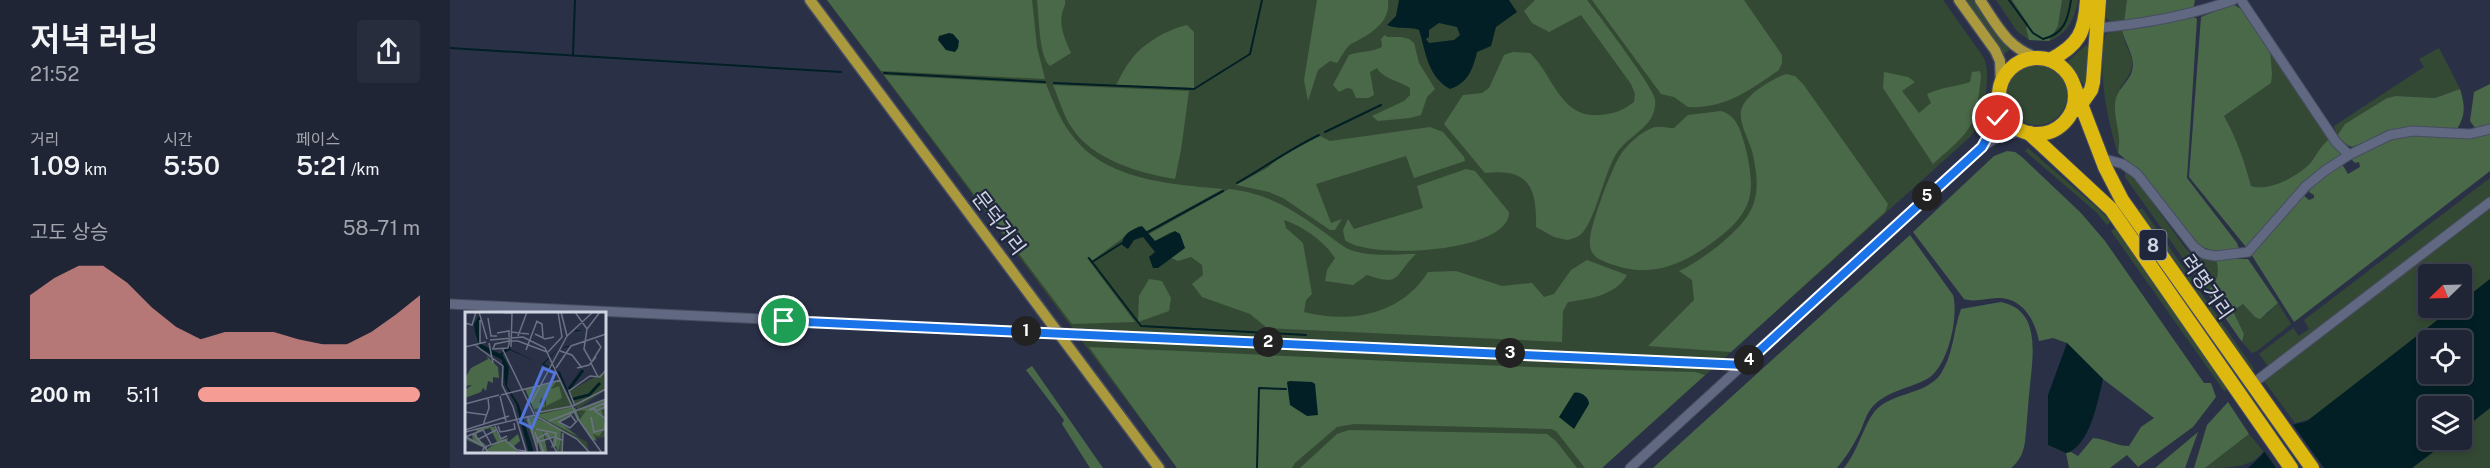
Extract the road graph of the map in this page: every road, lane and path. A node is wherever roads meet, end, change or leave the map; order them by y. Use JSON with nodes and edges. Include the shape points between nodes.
{"nodes":[{"id":1,"x":810,"y":0,"type":"edge"},
{"id":2,"x":1959,"y":0,"type":"edge"},
{"id":3,"x":1980,"y":0,"type":"edge"},
{"id":4,"x":2087,"y":0,"type":"edge"},
{"id":5,"x":2099,"y":0,"type":"edge"},
{"id":6,"x":2233,"y":0,"type":"edge"},
{"id":7,"x":2241,"y":0,"type":"edge"},
{"id":8,"x":2097,"y":28,"type":"junction"},
{"id":9,"x":2044,"y":59,"type":"junction"},
{"id":10,"x":2074,"y":86,"type":"junction"},
{"id":11,"x":2000,"y":91,"type":"junction"},
{"id":12,"x":2081,"y":105,"type":"junction"},
{"id":13,"x":2065,"y":122,"type":"junction"},
{"id":14,"x":2490,"y":129,"type":"edge"},
{"id":15,"x":2026,"y":132,"type":"junction"},
{"id":16,"x":1982,"y":147,"type":"junction"},
{"id":17,"x":2349,"y":155,"type":"junction"},
{"id":18,"x":2101,"y":158,"type":"junction"},
{"id":19,"x":2490,"y":202,"type":"edge"},
{"id":20,"x":450,"y":304,"type":"edge"},
{"id":21,"x":1744,"y":365,"type":"junction"},
{"id":22,"x":2254,"y":388,"type":"junction"},
{"id":23,"x":1159,"y":468,"type":"edge"},
{"id":24,"x":1630,"y":468,"type":"edge"},
{"id":25,"x":2291,"y":468,"type":"edge"},
{"id":26,"x":2312,"y":468,"type":"edge"}],
"edges":[{"from":1,"to":23,"type":"main road","name":"문덕거리"},
{"from":2,"to":11,"type":"main road","via":[[2000,61]]},
{"from":3,"to":9,"type":"main road","via":[[2009,42],[2018,50]]},
{"from":4,"to":9,"type":"highway","via":[[2085,22],[2077,41]]},
{"from":5,"to":8,"type":"highway"},
{"from":6,"to":8,"type":"street","via":[[2147,23]]},
{"from":7,"to":17,"type":"street","via":[[2336,142]]},
{"from":8,"to":12,"type":"highway","via":[[2093,82]]},
{"from":9,"to":10,"type":"highway","via":[[2065,70]]},
{"from":9,"to":11,"type":"highway","via":[[2026,59],[2015,65],[2006,74]]},
{"from":10,"to":12,"type":"highway","name":"려명거리","number":"8"},
{"from":10,"to":13,"type":"highway","via":[[2076,99]]},
{"from":11,"to":15,"type":"highway","via":[[2006,117]]},
{"from":11,"to":16,"type":"street","via":[[1998,118]]},
{"from":12,"to":13,"type":"highway"},
{"from":12,"to":18,"type":"highway","name":"려명거리","number":"8"},
{"from":13,"to":15,"type":"highway","via":[[2042,134]]},
{"from":14,"to":17,"type":"street","via":[[2470,134],[2398,133]]},
{"from":15,"to":16,"type":"street","via":[[2001,136]]},
{"from":15,"to":25,"type":"highway","name":"려명거리","number":"8","via":[[2111,209]]},
{"from":16,"to":21,"type":"street"},
{"from":17,"to":18,"type":"street","via":[[2306,186],[2248,252],[2215,256],[2194,247],[2137,174],[2123,164]]},
{"from":18,"to":22,"type":"highway","name":"려명거리","number":"8","via":[[2122,200]]},
{"from":19,"to":22,"type":"street"},
{"from":20,"to":21,"type":"street","bridge":true},
{"from":21,"to":24,"type":"street"},
{"from":22,"to":26,"type":"highway","name":"려명거리","number":"8"}]}
